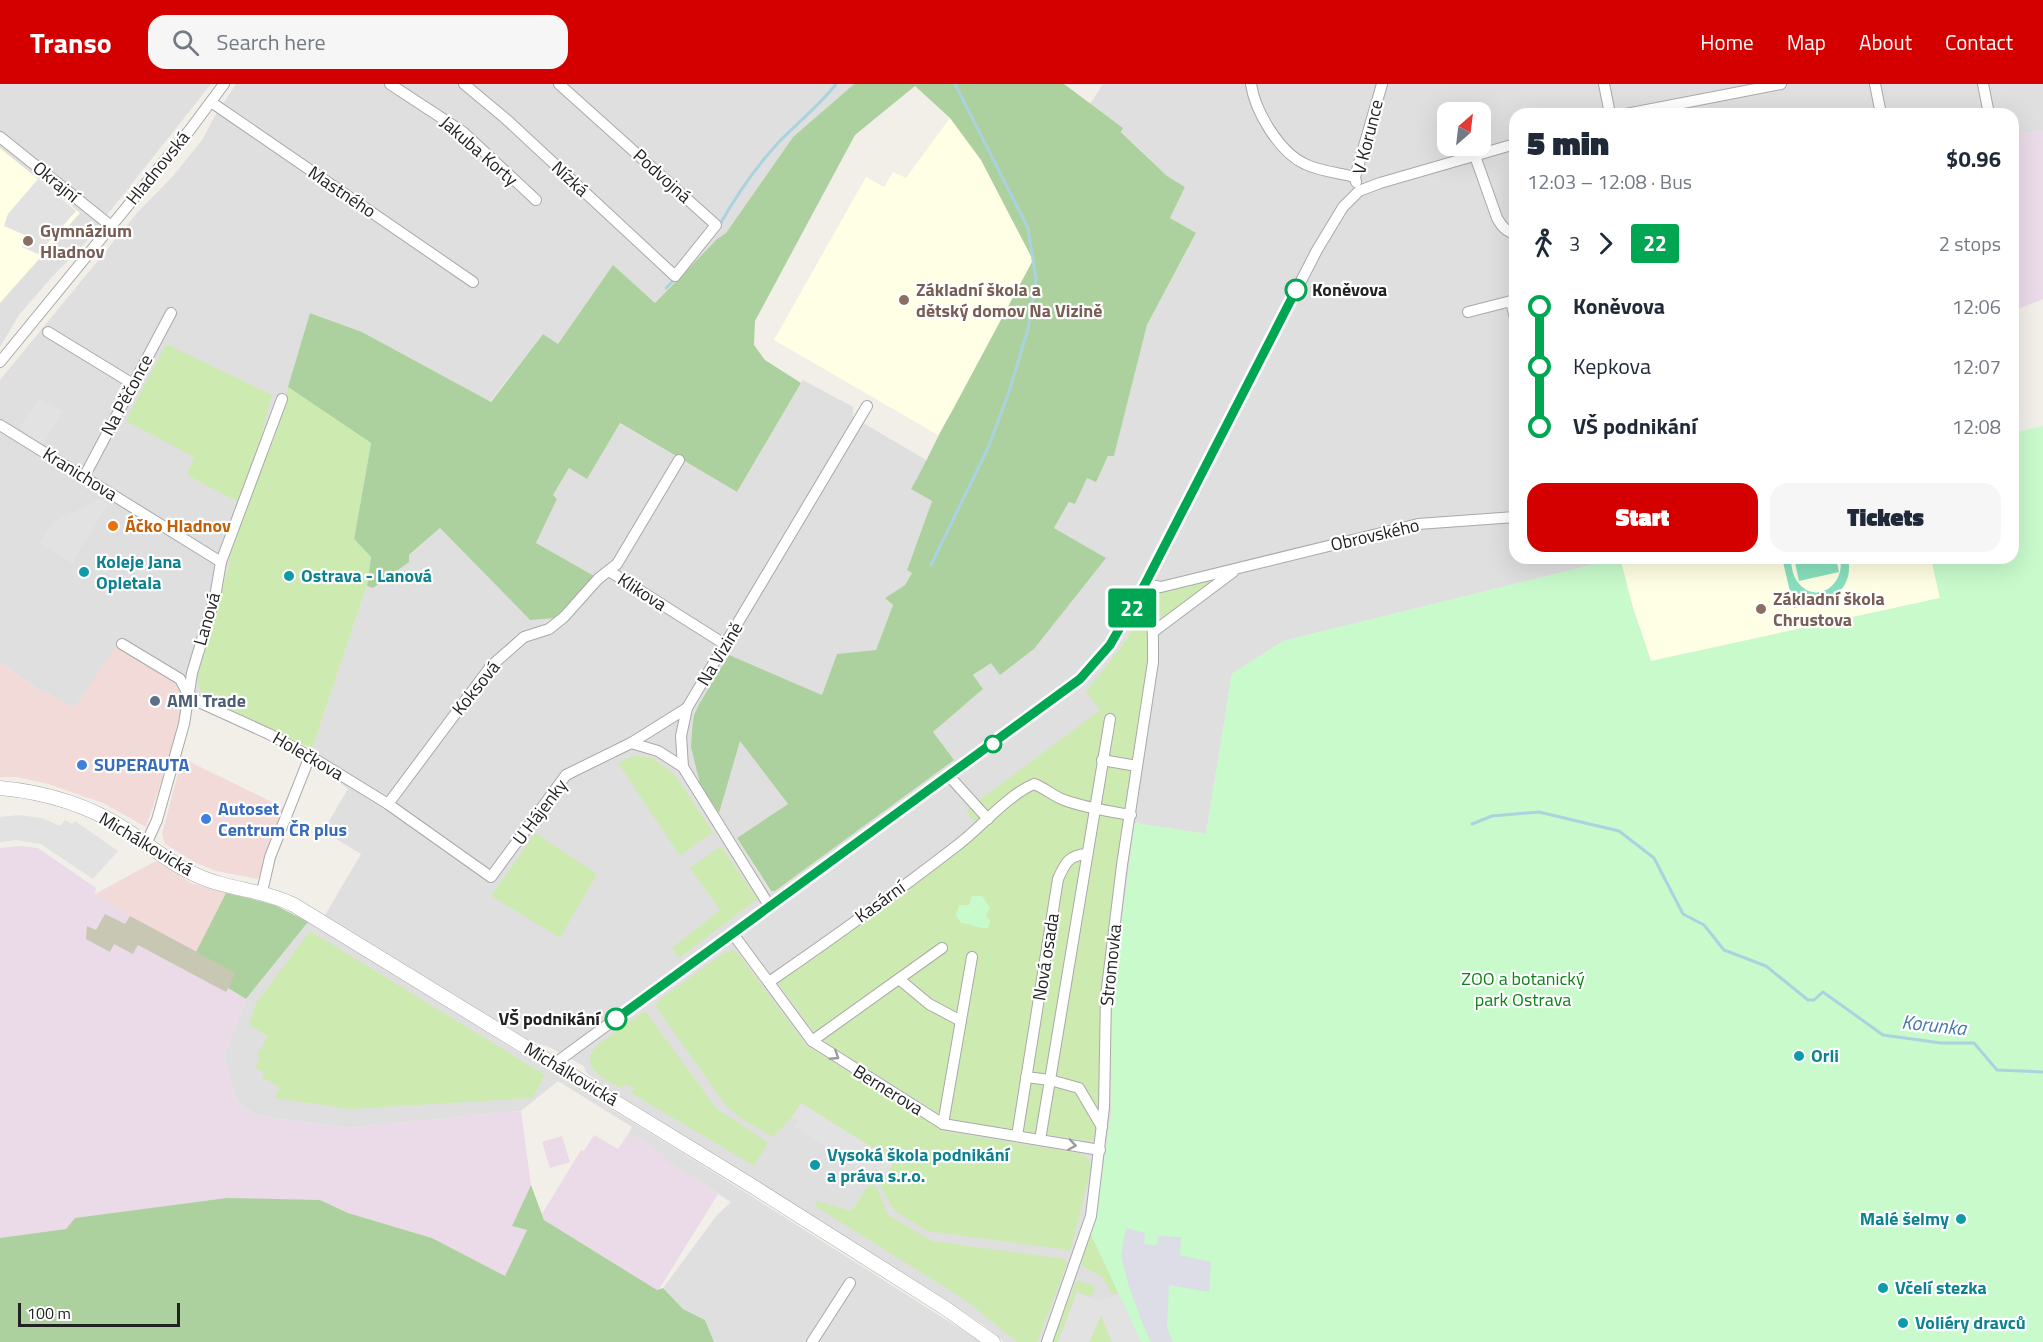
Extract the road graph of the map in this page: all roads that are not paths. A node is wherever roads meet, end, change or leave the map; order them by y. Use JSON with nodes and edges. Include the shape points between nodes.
{"nodes":[{"id":1,"x":224,"y":84,"type":"edge"},
{"id":2,"x":390,"y":84,"type":"edge"},
{"id":3,"x":464,"y":84,"type":"edge"},
{"id":4,"x":559,"y":84,"type":"edge"},
{"id":5,"x":1251,"y":84,"type":"edge"},
{"id":6,"x":1382,"y":84,"type":"edge"},
{"id":7,"x":1604,"y":84,"type":"edge"},
{"id":8,"x":1781,"y":84,"type":"edge"},
{"id":9,"x":1875,"y":84,"type":"edge"},
{"id":10,"x":1983,"y":84,"type":"edge"},
{"id":11,"x":1754,"y":86,"type":"edge"},
{"id":12,"x":211,"y":102,"type":"junction"},
{"id":13,"x":1609,"y":108,"type":"edge"},
{"id":14,"x":1653,"y":108,"type":"edge"},
{"id":15,"x":1880,"y":108,"type":"edge"},
{"id":16,"x":1988,"y":108,"type":"edge"},
{"id":17,"x":0,"y":137,"type":"edge"},
{"id":18,"x":1509,"y":146,"type":"edge"},
{"id":19,"x":1491,"y":151,"type":"edge"},
{"id":20,"x":1475,"y":156,"type":"joint"},
{"id":21,"x":1355,"y":177,"type":"junction"},
{"id":22,"x":1359,"y":191,"type":"junction"},
{"id":23,"x":536,"y":200,"type":"dead end"},
{"id":24,"x":111,"y":226,"type":"junction"},
{"id":25,"x":1509,"y":232,"type":"edge"},
{"id":26,"x":675,"y":276,"type":"joint"},
{"id":27,"x":473,"y":282,"type":"dead end"},
{"id":28,"x":1509,"y":302,"type":"edge"},
{"id":29,"x":1468,"y":312,"type":"dead end"},
{"id":30,"x":171,"y":313,"type":"dead end"},
{"id":31,"x":48,"y":332,"type":"dead end"},
{"id":32,"x":0,"y":362,"type":"edge"},
{"id":33,"x":133,"y":384,"type":"junction"},
{"id":34,"x":282,"y":399,"type":"dead end"},
{"id":35,"x":867,"y":406,"type":"dead end"},
{"id":36,"x":0,"y":425,"type":"edge"},
{"id":37,"x":679,"y":460,"type":"dead end"},
{"id":38,"x":84,"y":477,"type":"junction"},
{"id":39,"x":1509,"y":517,"type":"edge"},
{"id":40,"x":221,"y":562,"type":"junction"},
{"id":41,"x":1238,"y":568,"type":"junction"},
{"id":42,"x":609,"y":571,"type":"junction"},
{"id":43,"x":1145,"y":584,"type":"junction"},
{"id":44,"x":1153,"y":632,"type":"junction"},
{"id":45,"x":122,"y":644,"type":"dead end"},
{"id":46,"x":726,"y":645,"type":"junction"},
{"id":47,"x":188,"y":694,"type":"junction"},
{"id":48,"x":687,"y":708,"type":"junction"},
{"id":49,"x":1110,"y":719,"type":"dead end"},
{"id":50,"x":631,"y":743,"type":"junction"},
{"id":51,"x":310,"y":756,"type":"junction"},
{"id":52,"x":1102,"y":760,"type":"junction"},
{"id":53,"x":1137,"y":766,"type":"junction"},
{"id":54,"x":683,"y":767,"type":"junction"},
{"id":55,"x":949,"y":776,"type":"junction"},
{"id":56,"x":0,"y":788,"type":"edge"},
{"id":57,"x":388,"y":804,"type":"junction"},
{"id":58,"x":1095,"y":809,"type":"junction"},
{"id":59,"x":1131,"y":815,"type":"junction"},
{"id":60,"x":988,"y":819,"type":"junction"},
{"id":61,"x":146,"y":844,"type":"junction"},
{"id":62,"x":1087,"y":854,"type":"junction"},
{"id":63,"x":491,"y":877,"type":"joint"},
{"id":64,"x":262,"y":892,"type":"junction"},
{"id":65,"x":770,"y":907,"type":"junction"},
{"id":66,"x":733,"y":934,"type":"junction"},
{"id":67,"x":942,"y":948,"type":"dead end"},
{"id":68,"x":972,"y":957,"type":"dead end"},
{"id":69,"x":899,"y":979,"type":"junction"},
{"id":70,"x":769,"y":982,"type":"junction"},
{"id":71,"x":961,"y":1021,"type":"junction"},
{"id":72,"x":812,"y":1041,"type":"junction"},
{"id":73,"x":554,"y":1064,"type":"junction"},
{"id":74,"x":1026,"y":1077,"type":"junction"},
{"id":75,"x":1050,"y":1080,"type":"junction"},
{"id":76,"x":944,"y":1124,"type":"junction"},
{"id":77,"x":1102,"y":1127,"type":"junction"},
{"id":78,"x":1017,"y":1136,"type":"junction"},
{"id":79,"x":1040,"y":1140,"type":"junction"},
{"id":80,"x":1100,"y":1150,"type":"junction"},
{"id":81,"x":850,"y":1283,"type":"dead end"},
{"id":82,"x":812,"y":1342,"type":"edge"},
{"id":83,"x":993,"y":1342,"type":"edge"},
{"id":84,"x":1047,"y":1342,"type":"edge"}],
"edges":[{"from":1,"to":12,"type":"street","name":"Hladnovská"},
{"from":2,"to":23,"type":"street","name":"Jakuba Korty","via":[[463,132]]},
{"from":3,"to":26,"type":"street","name":"Nízká"},
{"from":4,"to":26,"type":"street","name":"Podvojná","via":[[716,225]]},
{"from":5,"to":21,"type":"street","via":[[1263,121],[1282,146],[1304,164]]},
{"from":6,"to":21,"type":"street","name":"V Korunce"},
{"from":7,"to":13,"type":"street"},
{"from":8,"to":11,"type":"street"},
{"from":9,"to":15,"type":"street"},
{"from":10,"to":16,"type":"street"},
{"from":11,"to":14,"type":"street"},
{"from":12,"to":24,"type":"street","name":"Hladnovská"},
{"from":12,"to":27,"type":"street","name":"Mastného"},
{"from":17,"to":24,"type":"street","name":"Okrajní"},
{"from":18,"to":19,"type":"street"},
{"from":20,"to":22,"type":"street"},
{"from":20,"to":25,"type":"street","via":[[1497,218]]},
{"from":21,"to":22,"type":"street","name":"V Korunce"},
{"from":22,"to":43,"type":"street","via":[[1343,207],[1317,250]]},
{"from":24,"to":32,"type":"street","name":"Hladnovská"},
{"from":28,"to":29,"type":"street"},
{"from":30,"to":33,"type":"street","name":"Na Pěčonce"},
{"from":31,"to":33,"type":"street"},
{"from":33,"to":38,"type":"street","name":"Na Pěčonce"},
{"from":34,"to":40,"type":"street","name":"Lanová"},
{"from":35,"to":46,"type":"street","name":"Na Vizině"},
{"from":36,"to":38,"type":"street","name":"Kranichova"},
{"from":37,"to":42,"type":"street","name":"Klikova","via":[[617,564]]},
{"from":38,"to":40,"type":"street","name":"Kranichova"},
{"from":39,"to":41,"type":"street","name":"Obrovského","via":[[1418,524]]},
{"from":40,"to":47,"type":"street","name":"Lanová"},
{"from":41,"to":43,"type":"street","name":"Obrovského","via":[[1161,587]]},
{"from":41,"to":44,"type":"street","name":"Obrovského"},
{"from":42,"to":46,"type":"street","name":"Klikova"},
{"from":42,"to":57,"type":"street","name":"Koksová","via":[[557,623],[524,637],[491,666]]},
{"from":43,"to":44,"type":"street","name":"Stromovka"},
{"from":43,"to":55,"type":"street","via":[[1110,645],[1080,679]]},
{"from":44,"to":53,"type":"street","name":"Stromovka","via":[[1149,691]]},
{"from":45,"to":47,"type":"street","name":"Holečkova","via":[[180,679]]},
{"from":46,"to":48,"type":"street","name":"Na Vizině"},
{"from":47,"to":51,"type":"street","name":"Holečkova"},
{"from":47,"to":61,"type":"street","name":"Lanová","via":[[184,724],[157,820]]},
{"from":48,"to":50,"type":"street","name":"U Hájenky"},
{"from":48,"to":54,"type":"street","name":"Na Vizině","via":[[681,736]]},
{"from":49,"to":52,"type":"street","name":"Nová osada"},
{"from":50,"to":54,"type":"street","via":[[658,751]]},
{"from":50,"to":63,"type":"street","name":"U Hájenky","via":[[566,775]]},
{"from":51,"to":57,"type":"street","name":"Holečkova"},
{"from":51,"to":64,"type":"street","via":[[270,857]]},
{"from":52,"to":53,"type":"street"},
{"from":52,"to":58,"type":"street","name":"Nová osada"},
{"from":53,"to":59,"type":"street","name":"Stromovka"},
{"from":54,"to":65,"type":"street","name":"Na Vizině"},
{"from":55,"to":60,"type":"street"},
{"from":55,"to":65,"type":"street"},
{"from":56,"to":61,"type":"street","name":"Michálkovická","via":[[33,792],[69,803],[116,823]]},
{"from":57,"to":63,"type":"street","name":"Holečkova"},
{"from":58,"to":59,"type":"street"},
{"from":58,"to":60,"type":"street","name":"Kasární","via":[[1061,799],[1034,784]]},
{"from":58,"to":62,"type":"street","name":"Nová osada"},
{"from":59,"to":77,"type":"street","name":"Stromovka","via":[[1106,996]]},
{"from":60,"to":70,"type":"street","name":"Kasární"},
{"from":61,"to":64,"type":"street","name":"Michálkovická","via":[[194,875]]},
{"from":62,"to":74,"type":"street","name":"Nová osada","via":[[1076,855],[1064,865],[1058,879]]},
{"from":62,"to":75,"type":"street","name":"Nová osada"},
{"from":64,"to":73,"type":"street","name":"Michálkovická","via":[[294,905]]},
{"from":65,"to":66,"type":"street"},
{"from":66,"to":70,"type":"street","name":"Bernerova"},
{"from":66,"to":73,"type":"street"},
{"from":67,"to":69,"type":"street"},
{"from":68,"to":71,"type":"street"},
{"from":69,"to":71,"type":"street","via":[[928,1004]]},
{"from":69,"to":72,"type":"street"},
{"from":70,"to":72,"type":"street","name":"Bernerova"},
{"from":71,"to":76,"type":"street"},
{"from":72,"to":76,"type":"street","name":"Bernerova","one_way":true},
{"from":73,"to":83,"type":"street","name":"Michálkovická","via":[[874,1263]]},
{"from":74,"to":75,"type":"street"},
{"from":74,"to":78,"type":"street","name":"Nová osada"},
{"from":75,"to":77,"type":"street","via":[[1079,1088]]},
{"from":75,"to":79,"type":"street","name":"Nová osada"},
{"from":76,"to":78,"type":"street","name":"Bernerova"},
{"from":77,"to":80,"type":"street","name":"Stromovka"},
{"from":78,"to":79,"type":"street","name":"Bernerova"},
{"from":79,"to":80,"type":"street","name":"Bernerova","one_way":true},
{"from":80,"to":84,"type":"street","name":"Stromovka","via":[[1091,1216]]},
{"from":81,"to":82,"type":"street"}]}
